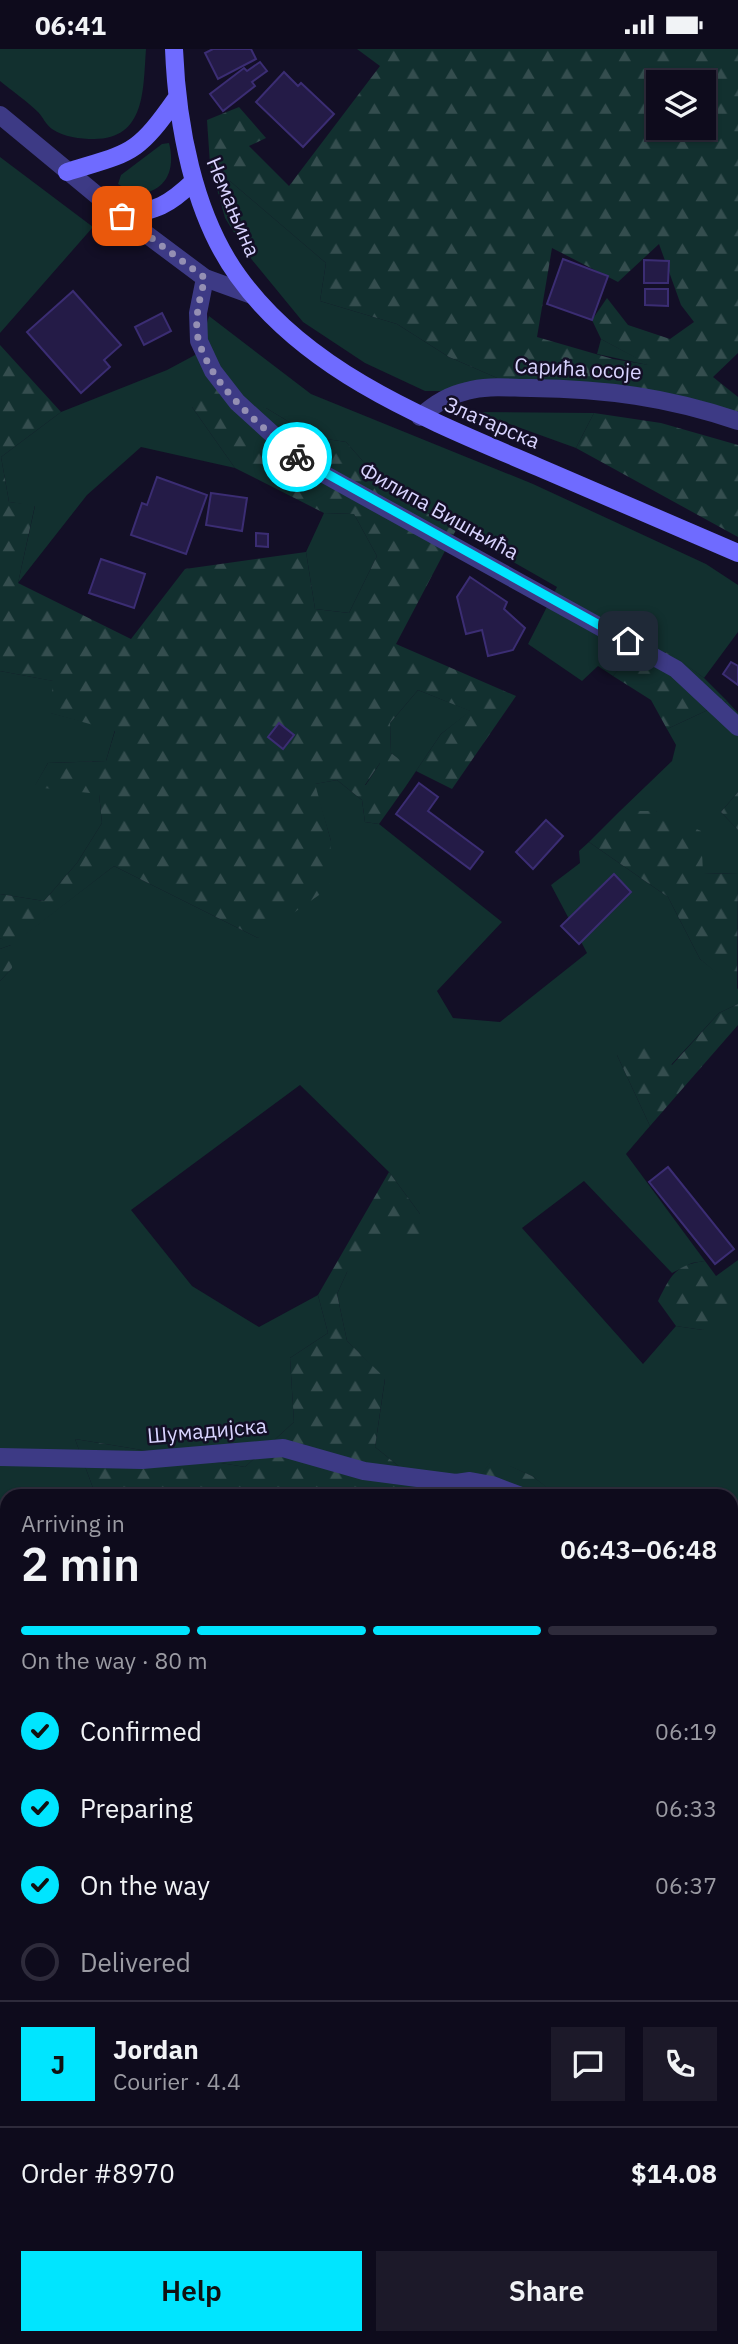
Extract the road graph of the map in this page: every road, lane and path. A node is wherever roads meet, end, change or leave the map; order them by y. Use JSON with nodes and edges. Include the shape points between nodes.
{"nodes":[{"id":1,"x":174,"y":49,"type":"edge"},
{"id":2,"x":176,"y":99,"type":"junction"},
{"id":3,"x":0,"y":115,"type":"edge"},
{"id":4,"x":68,"y":172,"type":"junction"},
{"id":5,"x":194,"y":181,"type":"junction"},
{"id":6,"x":122,"y":216,"type":"junction"},
{"id":7,"x":205,"y":278,"type":"junction"},
{"id":8,"x":252,"y":295,"type":"junction"},
{"id":9,"x":420,"y":417,"type":"junction"},
{"id":10,"x":738,"y":421,"type":"edge"},
{"id":11,"x":738,"y":553,"type":"edge"},
{"id":12,"x":738,"y":727,"type":"edge"},
{"id":13,"x":0,"y":1457,"type":"edge"},
{"id":14,"x":448,"y":1489,"type":"edge"},
{"id":15,"x":455,"y":1489,"type":"edge"},
{"id":16,"x":503,"y":1489,"type":"edge"}],
"edges":[{"from":1,"to":2,"type":"main road","name":"Немањина"},
{"from":2,"to":4,"type":"main road","via":[[135,149]]},
{"from":2,"to":5,"type":"main road","name":"Немањина"},
{"from":3,"to":4,"type":"street"},
{"from":4,"to":6,"type":"street"},
{"from":5,"to":6,"type":"main road","via":[[171,203]]},
{"from":5,"to":8,"type":"main road","name":"Немањина","via":[[220,246]]},
{"from":6,"to":7,"type":"street"},
{"from":7,"to":8,"type":"street"},
{"from":7,"to":12,"type":"street","name":"Филипа Вишњића","via":[[198,313],[199,341],[214,371],[237,402],[304,463],[676,669]]},
{"from":8,"to":9,"type":"main road","name":"Златарска","via":[[287,332]]},
{"from":9,"to":10,"type":"street","name":"Сарића осоје","via":[[435,404],[486,387],[611,390],[656,397]]},
{"from":9,"to":11,"type":"main road","name":"Златарска"},
{"from":13,"to":14,"type":"street","name":"Шумадијска","via":[[142,1460],[283,1448]]},
{"from":15,"to":16,"type":"street","via":[[470,1481]]}]}
